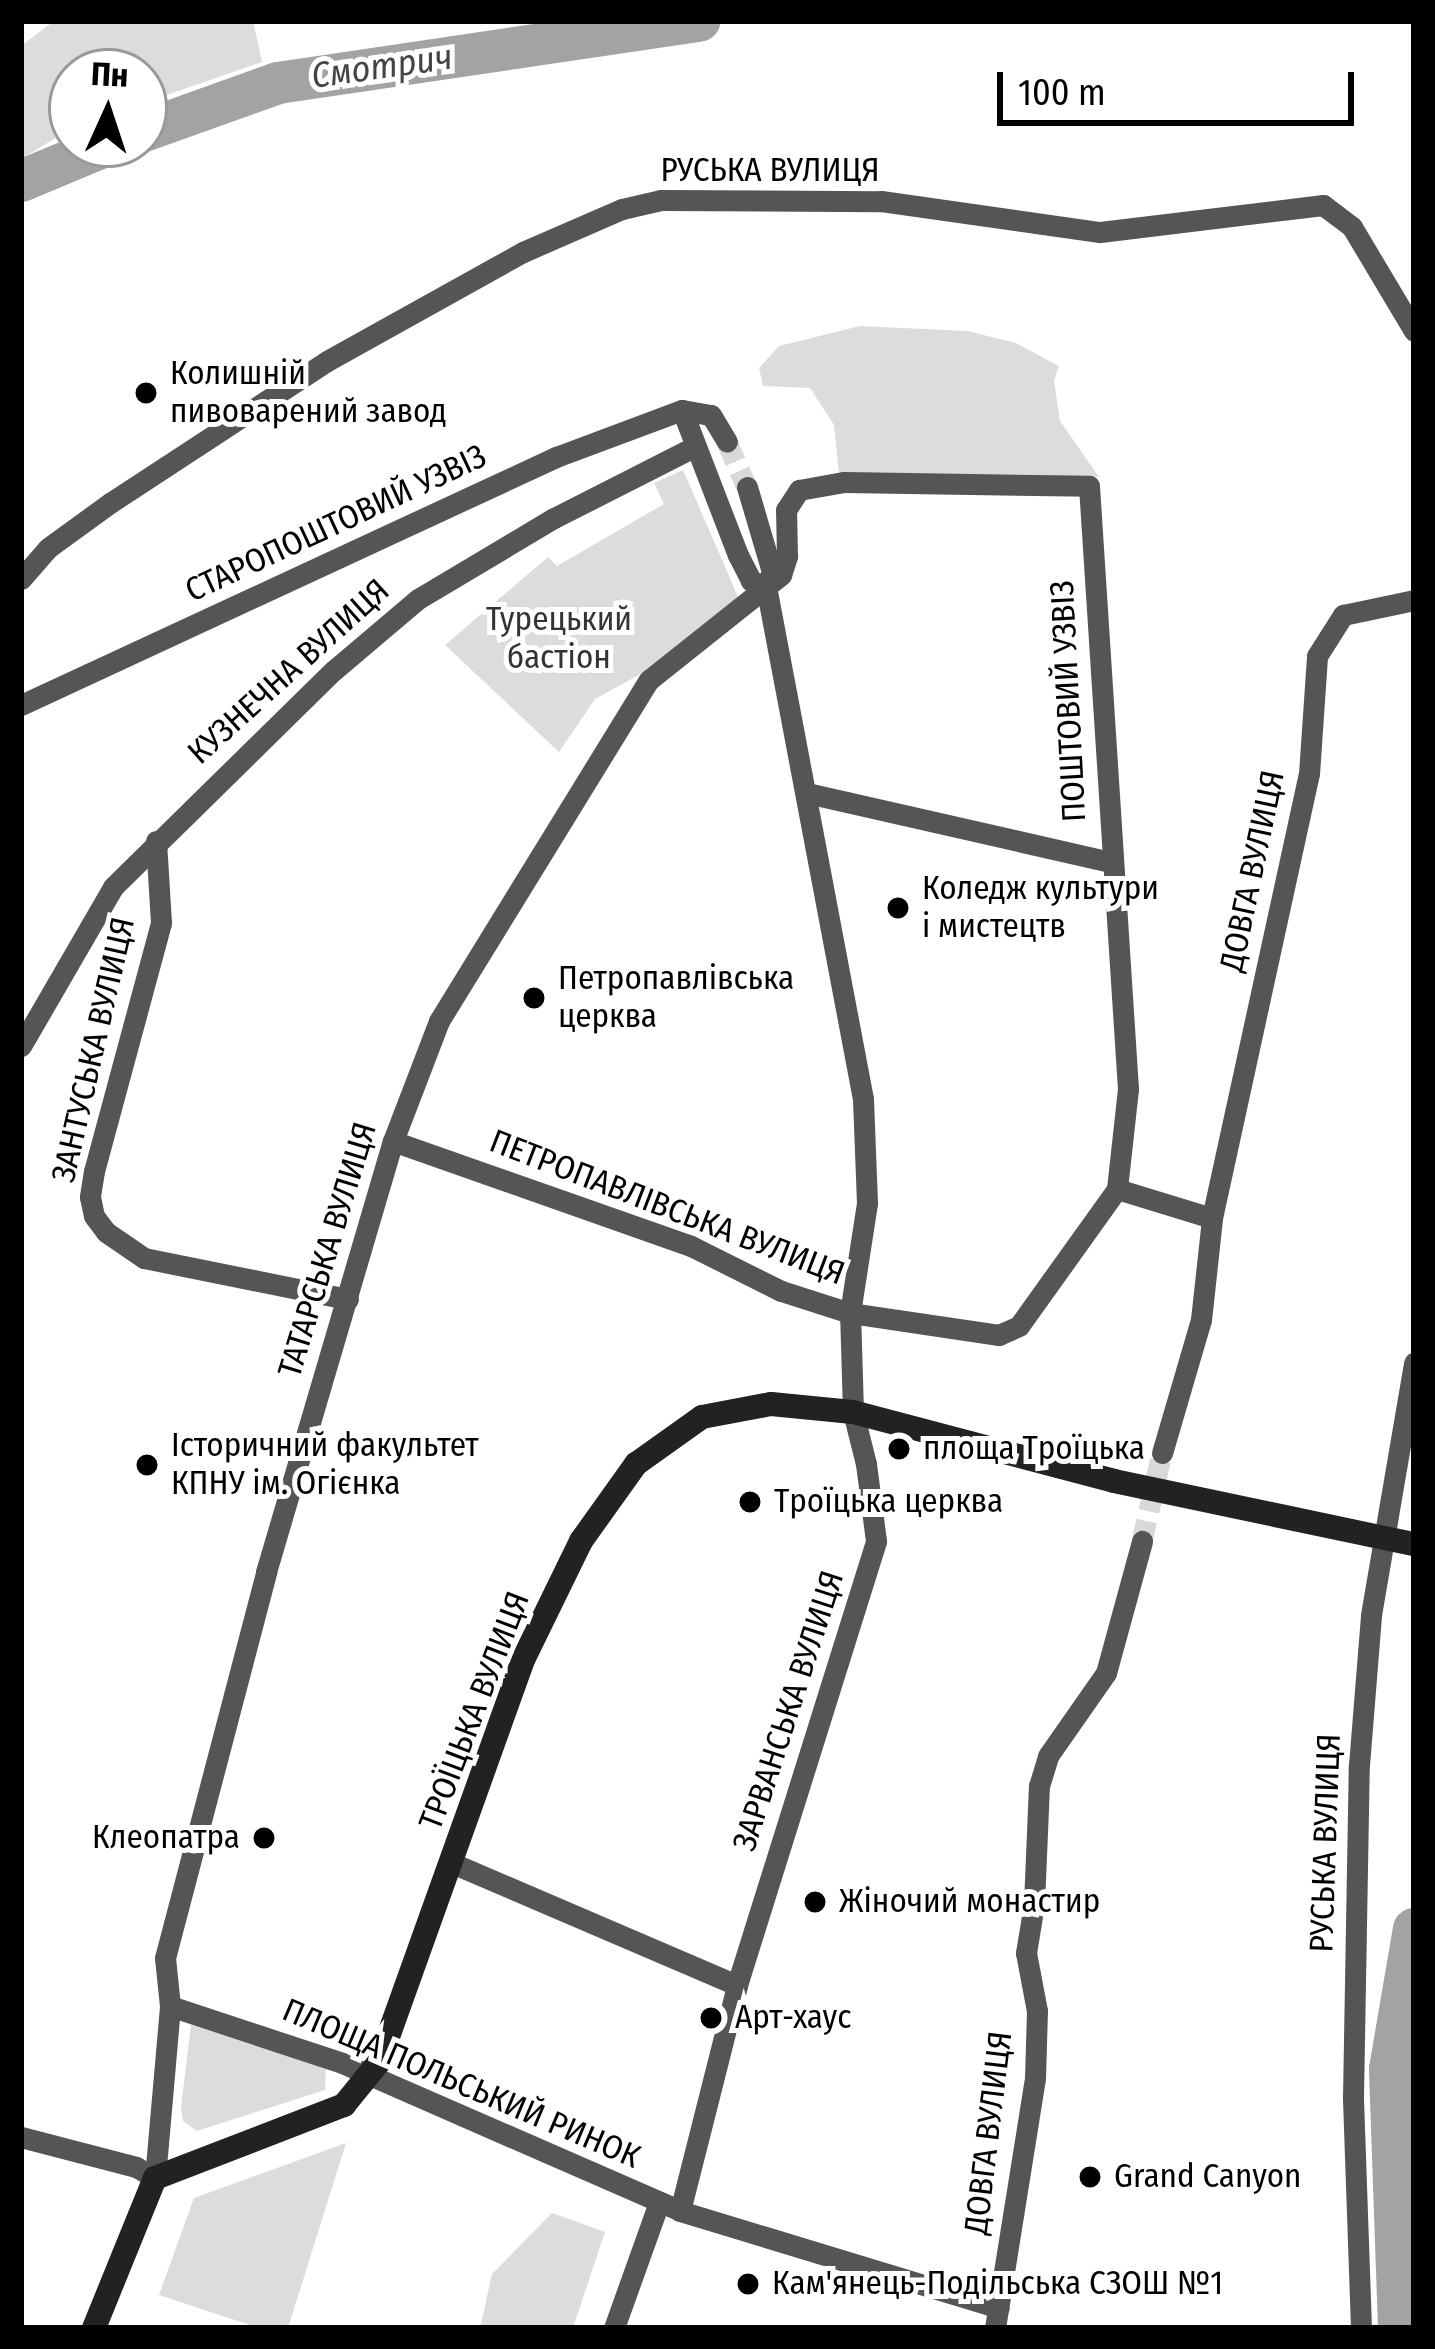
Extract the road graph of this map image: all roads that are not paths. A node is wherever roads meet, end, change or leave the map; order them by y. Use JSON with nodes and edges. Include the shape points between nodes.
{"nodes":[{"id":1,"x":1414,"y":331,"type":"edge"},
{"id":2,"x":682,"y":410,"type":"junction"},
{"id":3,"x":727,"y":442,"type":"tunnel mouth"},
{"id":4,"x":694,"y":447,"type":"junction"},
{"id":5,"x":746,"y":487,"type":"tunnel mouth"},
{"id":6,"x":21,"y":578,"type":"edge"},
{"id":7,"x":766,"y":586,"type":"junction"},
{"id":8,"x":1414,"y":600,"type":"edge"},
{"id":9,"x":21,"y":705,"type":"edge"},
{"id":10,"x":807,"y":793,"type":"junction"},
{"id":11,"x":156,"y":841,"type":"junction"},
{"id":12,"x":1110,"y":862,"type":"junction"},
{"id":13,"x":21,"y":1046,"type":"edge"},
{"id":14,"x":392,"y":1141,"type":"junction"},
{"id":15,"x":1118,"y":1189,"type":"junction"},
{"id":16,"x":1212,"y":1218,"type":"junction"},
{"id":17,"x":347,"y":1299,"type":"junction"},
{"id":18,"x":850,"y":1313,"type":"junction"},
{"id":19,"x":1414,"y":1363,"type":"edge"},
{"id":20,"x":853,"y":1412,"type":"junction"},
{"id":21,"x":1162,"y":1454,"type":"tunnel mouth"},
{"id":22,"x":1142,"y":1540,"type":"tunnel mouth"},
{"id":23,"x":1414,"y":1544,"type":"edge"},
{"id":24,"x":452,"y":1863,"type":"junction"},
{"id":25,"x":737,"y":1985,"type":"junction"},
{"id":26,"x":170,"y":2006,"type":"junction"},
{"id":27,"x":367,"y":2077,"type":"junction"},
{"id":28,"x":21,"y":2137,"type":"edge"},
{"id":29,"x":155,"y":2178,"type":"junction"},
{"id":30,"x":669,"y":2206,"type":"junction"},
{"id":31,"x":997,"y":2318,"type":"edge"},
{"id":32,"x":94,"y":2328,"type":"edge"},
{"id":33,"x":614,"y":2328,"type":"edge"},
{"id":34,"x":1361,"y":2328,"type":"edge"}],
"edges":[{"from":1,"to":6,"type":"street","name":"РУСЬКА ВУЛИЦЯ","via":[[1352,227],[1323,205],[1133,232],[881,201],[661,200],[523,252],[327,361],[110,503]]},
{"from":2,"to":3,"type":"street","via":[[711,416]]},
{"from":2,"to":4,"type":"street"},
{"from":2,"to":9,"type":"street","name":"СТАРОПОШТОВИЙ УЗВІЗ","via":[[556,457]]},
{"from":4,"to":7,"type":"street","via":[[751,581]]},
{"from":4,"to":11,"type":"street","name":"КУЗНЕЧНА ВУЛИЦЯ","via":[[418,599]]},
{"from":5,"to":7,"type":"street","name":"ЗАРВАНСЬКА ВУЛИЦЯ","via":[[772,572]]},
{"from":7,"to":10,"type":"street","name":"ЗАРВАНСЬКА ВУЛИЦЯ"},
{"from":7,"to":12,"type":"street","name":"ПОШТОВИЙ УЗВІЗ","via":[[786,566],[786,510],[799,490],[844,482],[1089,486]]},
{"from":7,"to":14,"type":"street","name":"ТАТАРСЬКА ВУЛИЦЯ","via":[[649,680],[440,1021]]},
{"from":8,"to":16,"type":"street","name":"ДОВГА ВУЛИЦЯ","via":[[1342,615],[1322,639],[1309,774]]},
{"from":10,"to":12,"type":"street"},
{"from":10,"to":18,"type":"street","name":"ЗАРВАНСЬКА ВУЛИЦЯ","via":[[863,1099],[867,1203]]},
{"from":11,"to":13,"type":"street","name":"КУЗНЕЧНА ВУЛИЦЯ","via":[[113,886]]},
{"from":11,"to":17,"type":"street","name":"ЗАНТУСЬКА ВУЛИЦЯ","via":[[161,923],[94,1171],[94,1216],[144,1258]]},
{"from":12,"to":15,"type":"street","name":"ПОШТОВИЙ УЗВІЗ","via":[[1128,1088]]},
{"from":14,"to":17,"type":"street","name":"ТАТАРСЬКА ВУЛИЦЯ"},
{"from":14,"to":18,"type":"street","name":"ПЕТРОПАВЛІВСЬКА ВУЛИЦЯ","via":[[691,1246],[781,1291]]},
{"from":15,"to":16,"type":"street"},
{"from":15,"to":18,"type":"street","via":[[1018,1326],[999,1335]]},
{"from":16,"to":21,"type":"street","name":"ДОВГА ВУЛИЦЯ","via":[[1201,1320]]},
{"from":17,"to":26,"type":"street","name":"ТАТАРСЬКА ВУЛИЦЯ","via":[[165,1958]]},
{"from":18,"to":20,"type":"street","name":"ЗАРВАНСЬКА ВУЛИЦЯ"},
{"from":19,"to":34,"type":"street","name":"РУСЬКА ВУЛИЦЯ","via":[[1371,1615],[1359,1766],[1353,2097]]},
{"from":20,"to":23,"type":"main road","name":"ТРОЇЦЬКА ВУЛИЦЯ","bridge":true,"via":[[1114,1481]]},
{"from":20,"to":24,"type":"main road","name":"ТРОЇЦЬКА ВУЛИЦЯ","via":[[771,1404],[702,1417],[636,1464],[581,1541],[522,1663]]},
{"from":20,"to":25,"type":"street","name":"ЗАРВАНСЬКА ВУЛИЦЯ","via":[[876,1541]]},
{"from":22,"to":31,"type":"street","name":"ДОВГА ВУЛИЦЯ","via":[[1112,1660],[1048,1756],[1037,1798],[1026,1953],[1035,2078]]},
{"from":24,"to":25,"type":"street"},
{"from":24,"to":27,"type":"main road","name":"ТРОЇЦЬКА ВУЛИЦЯ","via":[[391,2040]]},
{"from":25,"to":30,"type":"street","name":"ЗАРВАНСЬКА ВУЛИЦЯ"},
{"from":26,"to":27,"type":"street","name":"ПЛОЩА ПОЛЬСЬКИЙ РИНОК"},
{"from":26,"to":29,"type":"street","name":"ТАТАРСЬКА ВУЛИЦЯ"},
{"from":27,"to":29,"type":"main road","via":[[344,2105]]},
{"from":27,"to":30,"type":"street","name":"ПЛОЩА ПОЛЬСЬКИЙ РИНОК"},
{"from":28,"to":29,"type":"street"},
{"from":29,"to":32,"type":"main road"},
{"from":30,"to":31,"type":"street","name":"ПЛОЩА ПОЛЬСЬКИЙ РИНОК"},
{"from":30,"to":33,"type":"street","name":"ПЛОЩА ПОЛЬСЬКИЙ РИНОК"}]}
